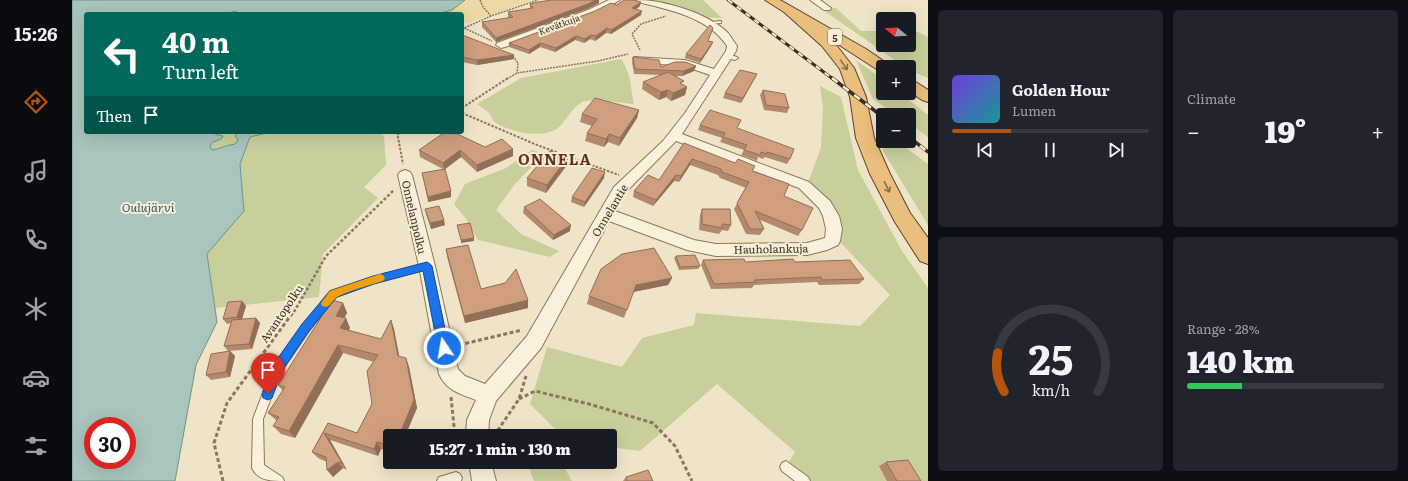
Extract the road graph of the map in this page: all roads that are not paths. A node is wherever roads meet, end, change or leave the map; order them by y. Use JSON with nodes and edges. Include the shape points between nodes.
{"nodes":[{"id":1,"x":616,"y":0,"type":"edge"},
{"id":2,"x":641,"y":0,"type":"edge"},
{"id":3,"x":771,"y":0,"type":"edge"},
{"id":4,"x":814,"y":0,"type":"edge"},
{"id":5,"x":827,"y":8,"type":"dead end"},
{"id":6,"x":786,"y":9,"type":"junction"},
{"id":7,"x":501,"y":46,"type":"dead end"},
{"id":8,"x":636,"y":54,"type":"road end"},
{"id":9,"x":876,"y":62,"type":"edge"},
{"id":10,"x":716,"y":74,"type":"junction"},
{"id":11,"x":916,"y":89,"type":"edge"},
{"id":12,"x":928,"y":97,"type":"edge"},
{"id":13,"x":674,"y":136,"type":"junction"},
{"id":14,"x":405,"y":175,"type":"road end"},
{"id":15,"x":606,"y":214,"type":"junction"},
{"id":16,"x":928,"y":255,"type":"edge"},
{"id":17,"x":427,"y":266,"type":"junction"},
{"id":18,"x":488,"y":395,"type":"junction"},
{"id":19,"x":477,"y":429,"type":"edge"},
{"id":20,"x":786,"y":467,"type":"dead end"},
{"id":21,"x":481,"y":469,"type":"edge"},
{"id":22,"x":456,"y":478,"type":"dead end"},
{"id":23,"x":278,"y":481,"type":"edge"},
{"id":24,"x":444,"y":481,"type":"edge"},
{"id":25,"x":484,"y":481,"type":"edge"},
{"id":26,"x":804,"y":481,"type":"edge"}],
"edges":[{"from":1,"to":7,"type":"street","name":"Kevätkuja"},
{"from":2,"to":10,"type":"street","name":"Onnelantie","via":[[714,22],[732,46],[731,57]]},
{"from":3,"to":6,"type":"highway","number":"5"},
{"from":4,"to":5,"type":"street"},
{"from":6,"to":9,"type":"highway","number":"5"},
{"from":6,"to":16,"type":"highway","one_way":true,"via":[[827,43],[847,68],[858,97],[864,138],[902,217]]},
{"from":8,"to":10,"type":"street","via":[[685,63]]},
{"from":10,"to":13,"type":"street","name":"Onnelantie"},
{"from":11,"to":12,"type":"highway"},
{"from":13,"to":15,"type":"street","name":"Onnelantie","via":[[619,190]]},
{"from":13,"to":15,"type":"street","name":"Hauholankuja","via":[[804,185],[825,205],[831,216],[834,229],[832,241],[807,248],[716,250],[693,246]]},
{"from":14,"to":17,"type":"street","name":"Onnelanpolku"},
{"from":15,"to":18,"type":"street","name":"Onnelantie","via":[[534,342]]},
{"from":17,"to":18,"type":"street","name":"Onnelanpolku","via":[[449,374],[458,383]]},
{"from":17,"to":23,"type":"lane","via":[[333,294],[277,368],[258,419],[258,468]]},
{"from":18,"to":19,"type":"street","name":"Onnelantie","via":[[478,420]]},
{"from":20,"to":26,"type":"lane"},
{"from":21,"to":25,"type":"street"},
{"from":22,"to":24,"type":"lane"}]}
